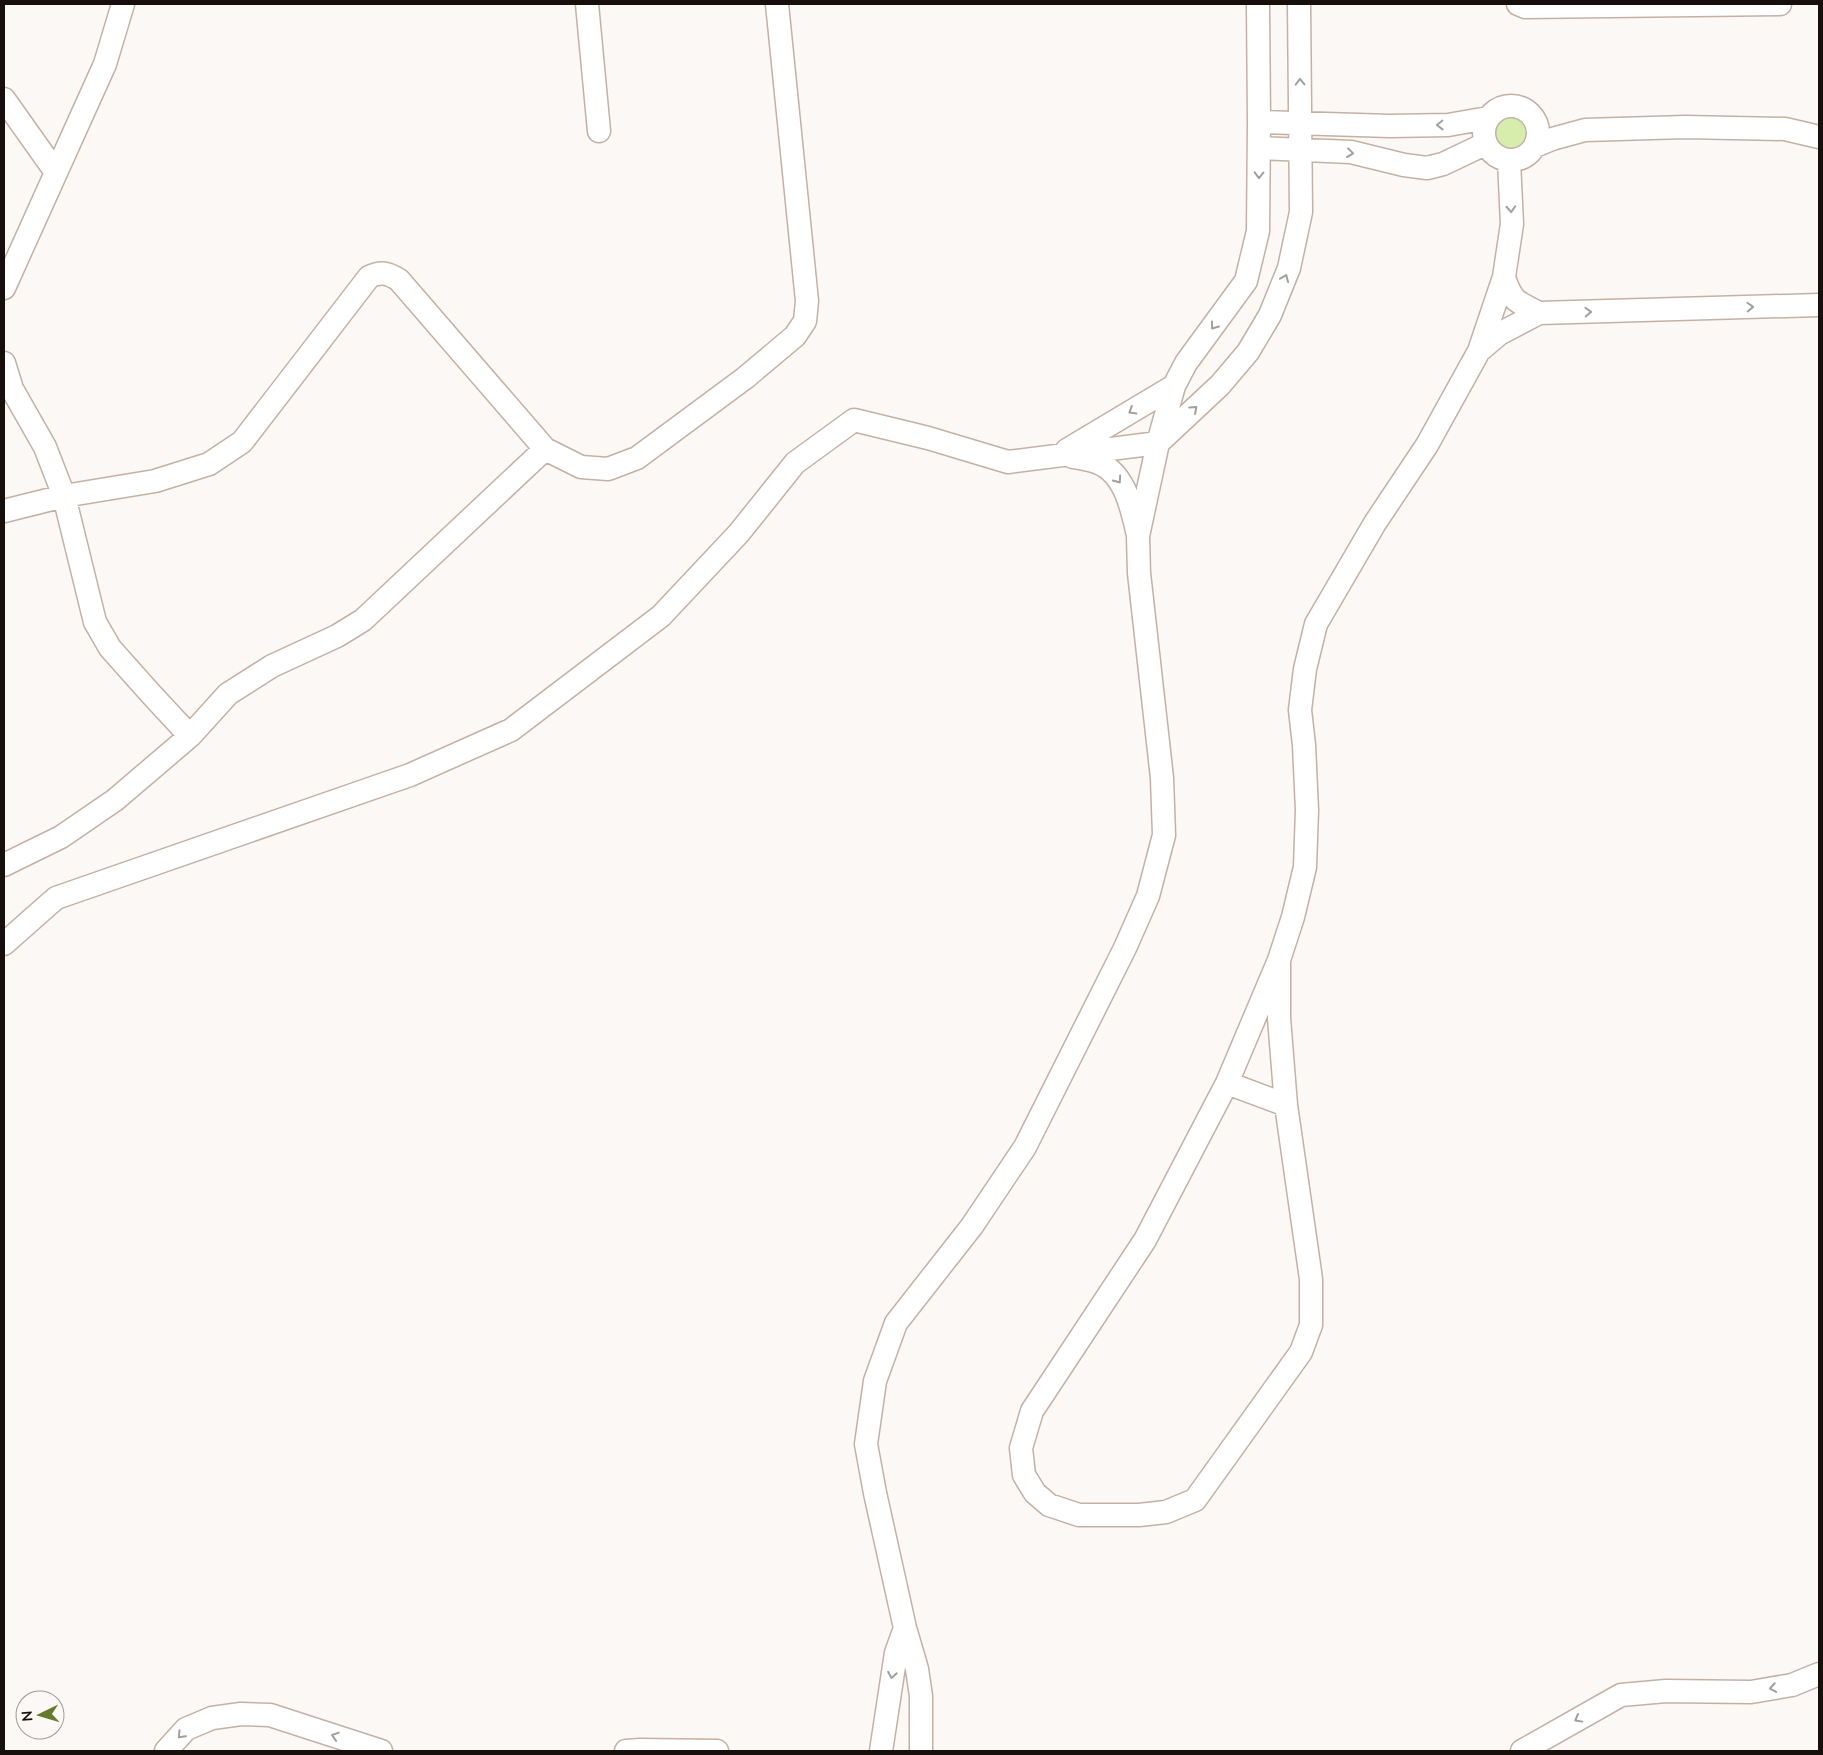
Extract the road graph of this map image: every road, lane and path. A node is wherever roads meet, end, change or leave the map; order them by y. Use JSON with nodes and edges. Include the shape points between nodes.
{"nodes":[{"id":1,"x":123,"y":4,"type":"edge"},
{"id":2,"x":587,"y":4,"type":"edge"},
{"id":3,"x":777,"y":4,"type":"edge"},
{"id":4,"x":1258,"y":4,"type":"edge"},
{"id":5,"x":1300,"y":4,"type":"edge"},
{"id":6,"x":1518,"y":4,"type":"edge"},
{"id":7,"x":1780,"y":4,"type":"edge"},
{"id":8,"x":4,"y":98,"type":"edge"},
{"id":9,"x":1488,"y":118,"type":"junction"},
{"id":10,"x":1534,"y":119,"type":"junction"},
{"id":11,"x":1260,"y":122,"type":"junction"},
{"id":12,"x":1301,"y":122,"type":"junction"},
{"id":13,"x":1585,"y":130,"type":"junction"},
{"id":14,"x":599,"y":132,"type":"dead end"},
{"id":15,"x":1819,"y":137,"type":"edge"},
{"id":16,"x":1486,"y":144,"type":"junction"},
{"id":17,"x":1535,"y":146,"type":"junction"},
{"id":18,"x":1260,"y":148,"type":"junction"},
{"id":19,"x":1302,"y":150,"type":"junction"},
{"id":20,"x":1509,"y":161,"type":"junction"},
{"id":21,"x":56,"y":171,"type":"junction"},
{"id":22,"x":1504,"y":277,"type":"junction"},
{"id":23,"x":4,"y":288,"type":"edge"},
{"id":24,"x":1819,"y":305,"type":"edge"},
{"id":25,"x":1539,"y":314,"type":"junction"},
{"id":26,"x":1479,"y":351,"type":"junction"},
{"id":27,"x":4,"y":363,"type":"edge"},
{"id":28,"x":1174,"y":386,"type":"junction"},
{"id":29,"x":1158,"y":443,"type":"junction"},
{"id":30,"x":545,"y":449,"type":"junction"},
{"id":31,"x":1060,"y":455,"type":"junction"},
{"id":32,"x":64,"y":496,"type":"junction"},
{"id":33,"x":4,"y":510,"type":"edge"},
{"id":34,"x":1138,"y":536,"type":"junction"},
{"id":35,"x":190,"y":736,"type":"junction"},
{"id":36,"x":4,"y":865,"type":"edge"},
{"id":37,"x":4,"y":944,"type":"edge"},
{"id":38,"x":1279,"y":960,"type":"junction"},
{"id":39,"x":1227,"y":1084,"type":"junction"},
{"id":40,"x":1286,"y":1105,"type":"junction"},
{"id":41,"x":905,"y":1628,"type":"junction"},
{"id":42,"x":1819,"y":1674,"type":"edge"},
{"id":43,"x":166,"y":1751,"type":"edge"},
{"id":44,"x":381,"y":1751,"type":"edge"},
{"id":45,"x":626,"y":1751,"type":"edge"},
{"id":46,"x":654,"y":1751,"type":"edge"},
{"id":47,"x":717,"y":1751,"type":"edge"},
{"id":48,"x":881,"y":1751,"type":"edge"},
{"id":49,"x":921,"y":1751,"type":"edge"},
{"id":50,"x":1522,"y":1751,"type":"edge"}],
"edges":[{"from":1,"to":21,"type":"street","via":[[105,64]]},
{"from":2,"to":14,"type":"street"},
{"from":3,"to":30,"type":"street","via":[[808,301],[805,322],[795,336],[745,378],[637,458],[608,469],[581,467]]},
{"from":4,"to":11,"type":"street"},
{"from":12,"to":5,"type":"street","one_way":true},
{"from":6,"to":7,"type":"street","via":[[1525,7]]},
{"from":8,"to":21,"type":"street"},
{"from":9,"to":10,"type":"street","via":[[1494,111],[1511,106],[1520,107]]},
{"from":9,"to":12,"type":"street","one_way":true,"via":[[1438,125]]},
{"from":9,"to":16,"type":"street","via":[[1484,130]]},
{"from":10,"to":13,"type":"street"},
{"from":10,"to":17,"type":"street","via":[[1538,132]]},
{"from":11,"to":12,"type":"street"},
{"from":11,"to":18,"type":"street"},
{"from":12,"to":19,"type":"street"},
{"from":13,"to":15,"type":"street","via":[[1685,127],[1786,129]]},
{"from":13,"to":17,"type":"street"},
{"from":19,"to":16,"type":"street","one_way":true,"via":[[1351,152],[1426,168],[1443,164]]},
{"from":16,"to":20,"type":"street","via":[[1499,158]]},
{"from":17,"to":20,"type":"street","via":[[1529,154]]},
{"from":18,"to":19,"type":"street"},
{"from":18,"to":28,"type":"street","one_way":true,"via":[[1258,232],[1246,281],[1186,363]]},
{"from":29,"to":19,"type":"street","one_way":true,"via":[[1220,385],[1248,352],[1270,315],[1289,268],[1301,212]]},
{"from":20,"to":22,"type":"street","one_way":true,"via":[[1512,224]]},
{"from":21,"to":23,"type":"street"},
{"from":22,"to":25,"type":"street","via":[[1510,294]]},
{"from":22,"to":26,"type":"street"},
{"from":25,"to":24,"type":"street","one_way":true},
{"from":25,"to":26,"type":"street","via":[[1499,334]]},
{"from":26,"to":38,"type":"street","via":[[1427,445],[1375,523],[1316,624],[1305,669],[1300,710],[1307,810],[1305,866]]},
{"from":27,"to":32,"type":"street","via":[[12,389],[45,447]]},
{"from":28,"to":29,"type":"street"},
{"from":28,"to":31,"type":"street","one_way":true},
{"from":29,"to":31,"type":"street"},
{"from":29,"to":34,"type":"street"},
{"from":30,"to":32,"type":"street","via":[[399,280],[383,273],[369,278],[242,442],[209,464],[155,481]]},
{"from":30,"to":35,"type":"street","via":[[363,620],[337,636],[272,666],[228,694]]},
{"from":31,"to":34,"type":"street","one_way":true,"via":[[1094,461],[1112,471],[1127,495]]},
{"from":31,"to":37,"type":"street","via":[[1008,462],[854,420],[795,463],[739,533],[660,616],[511,730],[410,775],[56,898]]},
{"from":32,"to":33,"type":"street"},
{"from":32,"to":35,"type":"street","via":[[86,590],[102,636]]},
{"from":34,"to":41,"type":"street","via":[[1139,573],[1162,778],[1164,835],[1148,896],[1126,948],[1026,1147],[972,1226],[896,1323],[875,1381],[866,1444]]},
{"from":35,"to":36,"type":"street","via":[[115,800],[61,837]]},
{"from":38,"to":39,"type":"street"},
{"from":38,"to":40,"type":"street","via":[[1279,1018]]},
{"from":39,"to":40,"type":"street"},
{"from":39,"to":40,"type":"street","via":[[1145,1240],[1032,1411],[1021,1448],[1024,1475],[1034,1493],[1049,1506],[1080,1514],[1139,1515],[1166,1512],[1195,1500],[1301,1352],[1311,1325],[1311,1279]]},
{"from":41,"to":48,"type":"street","one_way":true,"via":[[896,1654]]},
{"from":41,"to":49,"type":"street","via":[[921,1696]]},
{"from":42,"to":50,"type":"street","one_way":true,"via":[[1792,1685],[1751,1692],[1666,1691],[1621,1695]]},
{"from":44,"to":43,"type":"street","one_way":true,"via":[[270,1715],[241,1714],[212,1718],[186,1729]]},
{"from":45,"to":46,"type":"street"},
{"from":46,"to":47,"type":"street"}]}
